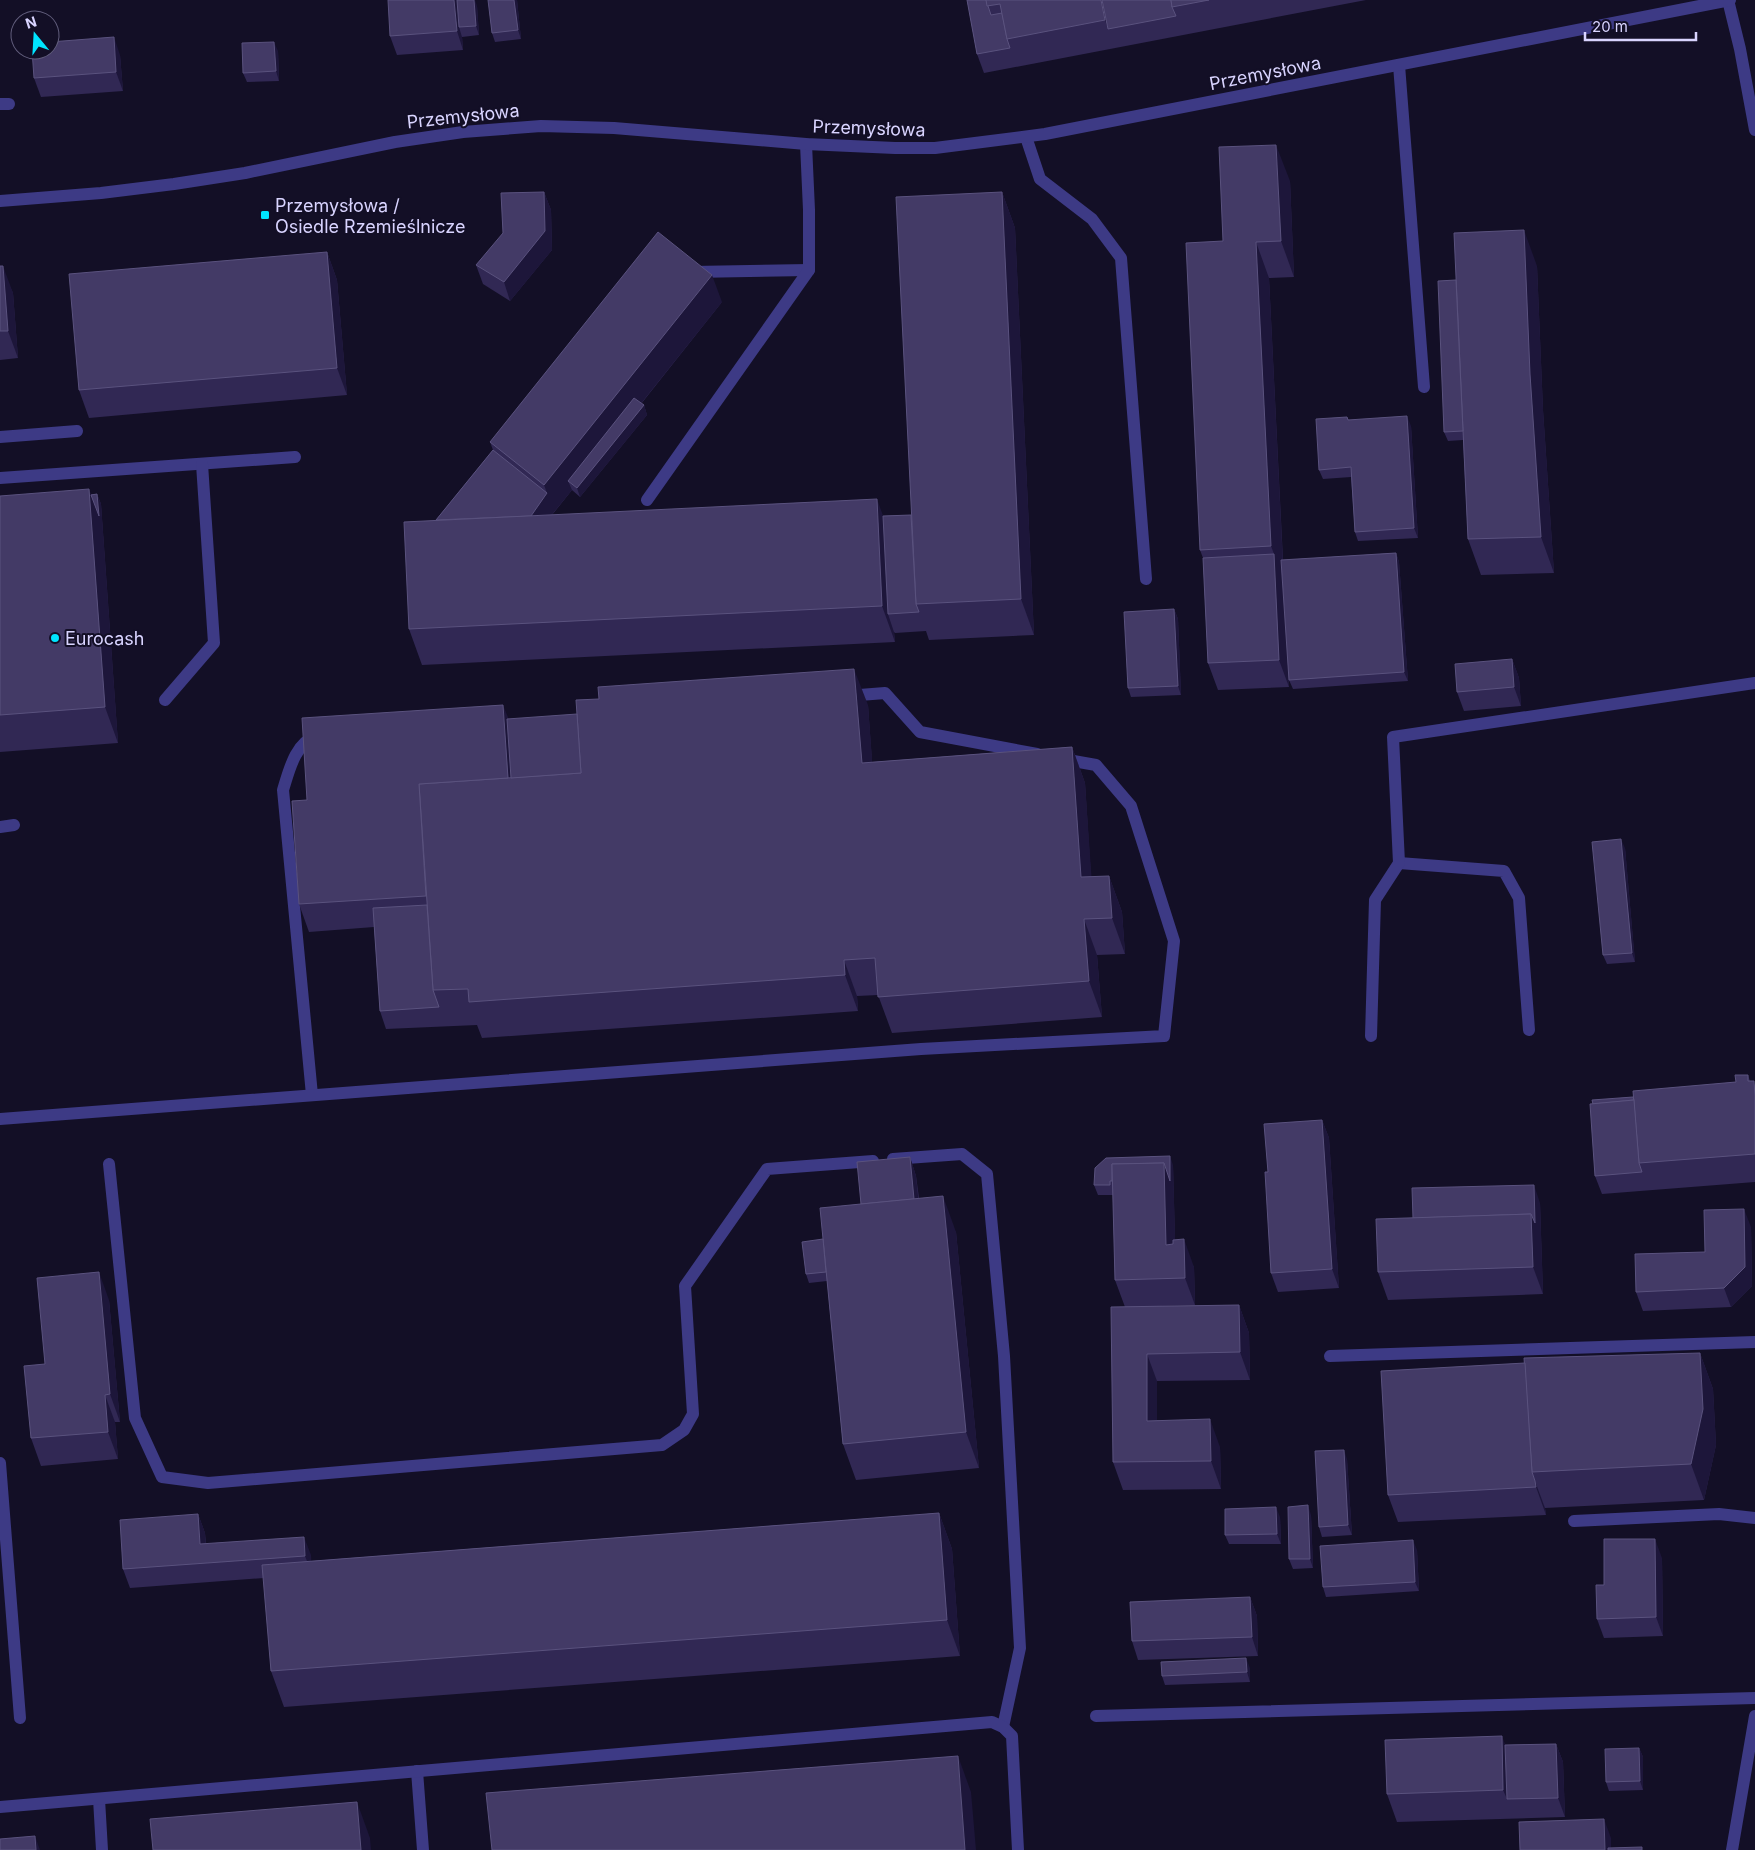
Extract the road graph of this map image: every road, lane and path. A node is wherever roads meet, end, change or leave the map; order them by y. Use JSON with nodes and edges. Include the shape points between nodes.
{"nodes":[{"id":1,"x":1729,"y":0,"type":"edge"},
{"id":2,"x":1399,"y":65,"type":"junction"},
{"id":3,"x":1755,"y":130,"type":"edge"},
{"id":4,"x":1026,"y":137,"type":"junction"},
{"id":5,"x":806,"y":144,"type":"junction"},
{"id":6,"x":0,"y":200,"type":"edge"},
{"id":7,"x":809,"y":270,"type":"junction"},
{"id":8,"x":691,"y":272,"type":"edge"},
{"id":9,"x":1424,"y":387,"type":"dead end"},
{"id":10,"x":77,"y":431,"type":"dead end"},
{"id":11,"x":0,"y":437,"type":"edge"},
{"id":12,"x":295,"y":457,"type":"dead end"},
{"id":13,"x":202,"y":464,"type":"junction"},
{"id":14,"x":0,"y":478,"type":"edge"},
{"id":15,"x":647,"y":500,"type":"dead end"},
{"id":16,"x":1146,"y":580,"type":"dead end"},
{"id":17,"x":1755,"y":683,"type":"edge"},
{"id":18,"x":836,"y":696,"type":"edge"},
{"id":19,"x":165,"y":700,"type":"dead end"},
{"id":20,"x":324,"y":734,"type":"edge"},
{"id":21,"x":14,"y":826,"type":"dead end"},
{"id":22,"x":0,"y":827,"type":"edge"},
{"id":23,"x":1399,"y":863,"type":"junction"},
{"id":24,"x":1529,"y":1030,"type":"dead end"},
{"id":25,"x":1371,"y":1036,"type":"dead end"},
{"id":26,"x":312,"y":1095,"type":"junction"},
{"id":27,"x":0,"y":1119,"type":"edge"},
{"id":28,"x":109,"y":1164,"type":"dead end"},
{"id":29,"x":1755,"y":1342,"type":"edge"},
{"id":30,"x":1330,"y":1356,"type":"dead end"},
{"id":31,"x":0,"y":1463,"type":"edge"},
{"id":32,"x":1755,"y":1518,"type":"edge"},
{"id":33,"x":1574,"y":1521,"type":"dead end"},
{"id":34,"x":1755,"y":1698,"type":"edge"},
{"id":35,"x":1096,"y":1716,"type":"dead end"},
{"id":36,"x":1755,"y":1716,"type":"edge"},
{"id":37,"x":20,"y":1718,"type":"dead end"},
{"id":38,"x":1003,"y":1727,"type":"junction"},
{"id":39,"x":417,"y":1771,"type":"junction"},
{"id":40,"x":99,"y":1799,"type":"junction"},
{"id":41,"x":0,"y":1807,"type":"edge"},
{"id":42,"x":102,"y":1850,"type":"edge"},
{"id":43,"x":423,"y":1850,"type":"edge"},
{"id":44,"x":1018,"y":1850,"type":"edge"},
{"id":45,"x":1732,"y":1850,"type":"edge"}],
"edges":[{"from":1,"to":2,"type":"street","name":"Przemysłowa"},
{"from":1,"to":3,"type":"street"},
{"from":2,"to":4,"type":"street","name":"Przemysłowa"},
{"from":2,"to":9,"type":"street"},
{"from":4,"to":5,"type":"street","name":"Przemysłowa","via":[[935,148]]},
{"from":4,"to":16,"type":"street","via":[[1040,179],[1092,219],[1121,258]]},
{"from":5,"to":6,"type":"street","name":"Przemysłowa","via":[[614,128],[541,126],[462,132],[395,142],[174,184]]},
{"from":5,"to":7,"type":"street"},
{"from":7,"to":8,"type":"street"},
{"from":7,"to":15,"type":"street"},
{"from":10,"to":11,"type":"street"},
{"from":12,"to":13,"type":"street"},
{"from":13,"to":14,"type":"street"},
{"from":13,"to":19,"type":"street","via":[[214,643]]},
{"from":17,"to":23,"type":"street","via":[[1393,737]]},
{"from":18,"to":26,"type":"street","via":[[885,693],[920,732],[1096,765],[1131,806],[1174,941],[1164,1036],[921,1049]]},
{"from":20,"to":26,"type":"street","via":[[308,739],[291,762],[283,790]]},
{"from":21,"to":22,"type":"street"},
{"from":23,"to":24,"type":"street","via":[[1504,872],[1519,898]]},
{"from":23,"to":25,"type":"street","via":[[1375,900]]},
{"from":26,"to":27,"type":"street"},
{"from":28,"to":38,"type":"street","via":[[135,1418],[162,1477],[208,1483],[662,1445],[684,1430],[693,1414],[685,1286],[767,1169],[962,1154],[987,1174],[1004,1356],[1020,1648]]},
{"from":29,"to":30,"type":"street"},
{"from":31,"to":37,"type":"street"},
{"from":32,"to":33,"type":"street","via":[[1720,1514]]},
{"from":34,"to":35,"type":"street"},
{"from":36,"to":45,"type":"street"},
{"from":38,"to":39,"type":"street","via":[[992,1722]]},
{"from":38,"to":44,"type":"street","via":[[1012,1736]]},
{"from":39,"to":40,"type":"street"},
{"from":39,"to":43,"type":"street"},
{"from":40,"to":41,"type":"street"},
{"from":40,"to":42,"type":"street"}]}
